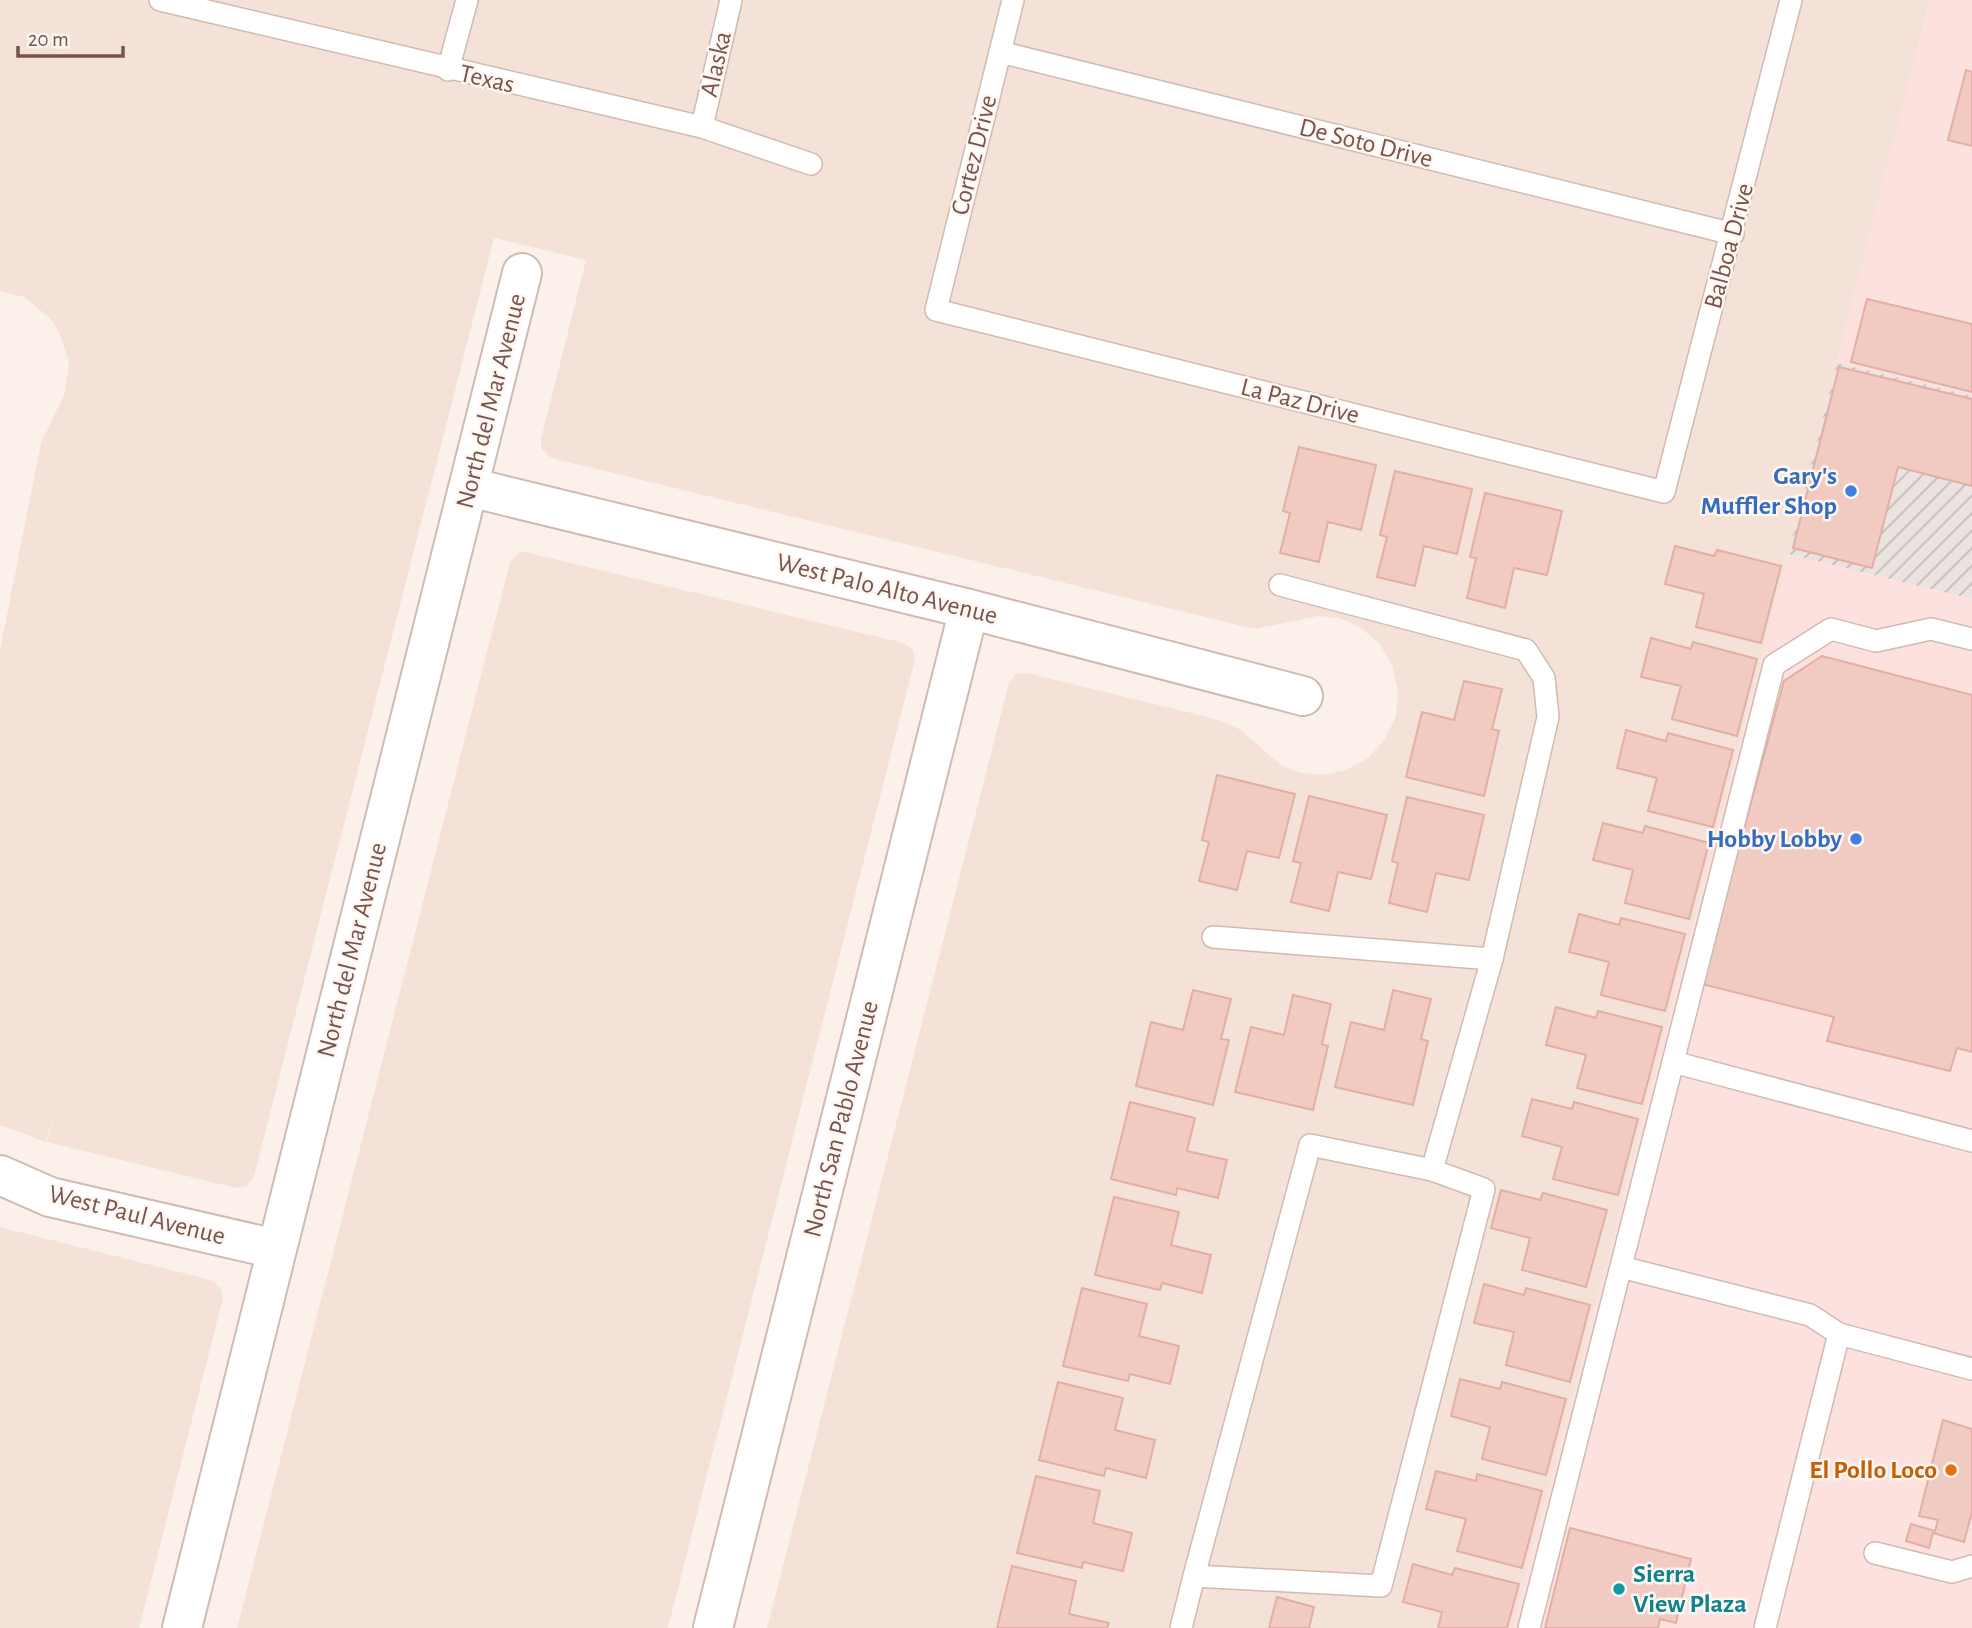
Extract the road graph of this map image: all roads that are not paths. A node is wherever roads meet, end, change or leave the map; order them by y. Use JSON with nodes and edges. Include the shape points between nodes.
{"nodes":[{"id":1,"x":160,"y":0,"type":"edge"},
{"id":2,"x":467,"y":0,"type":"edge"},
{"id":3,"x":731,"y":0,"type":"edge"},
{"id":4,"x":1013,"y":0,"type":"edge"},
{"id":5,"x":1791,"y":0,"type":"edge"},
{"id":6,"x":1000,"y":52,"type":"junction"},
{"id":7,"x":448,"y":70,"type":"junction"},
{"id":8,"x":702,"y":127,"type":"junction"},
{"id":9,"x":811,"y":164,"type":"dead end"},
{"id":10,"x":1733,"y":234,"type":"junction"},
{"id":11,"x":522,"y":273,"type":"dead end"},
{"id":12,"x":936,"y":310,"type":"joint"},
{"id":13,"x":469,"y":487,"type":"junction"},
{"id":14,"x":1664,"y":492,"type":"joint"},
{"id":15,"x":1280,"y":585,"type":"dead end"},
{"id":16,"x":969,"y":609,"type":"junction"},
{"id":17,"x":1972,"y":639,"type":"edge"},
{"id":18,"x":1303,"y":696,"type":"dead end"},
{"id":19,"x":1213,"y":937,"type":"dead end"},
{"id":20,"x":1492,"y":959,"type":"junction"},
{"id":21,"x":1673,"y":1062,"type":"junction"},
{"id":22,"x":1972,"y":1141,"type":"edge"},
{"id":23,"x":1432,"y":1170,"type":"junction"},
{"id":24,"x":0,"y":1175,"type":"edge"},
{"id":25,"x":276,"y":1249,"type":"junction"},
{"id":26,"x":1621,"y":1267,"type":"junction"},
{"id":27,"x":1839,"y":1334,"type":"junction"},
{"id":28,"x":1972,"y":1369,"type":"edge"},
{"id":29,"x":1875,"y":1553,"type":"dead end"},
{"id":30,"x":1972,"y":1566,"type":"edge"},
{"id":31,"x":1194,"y":1576,"type":"junction"},
{"id":32,"x":182,"y":1628,"type":"edge"},
{"id":33,"x":713,"y":1628,"type":"edge"},
{"id":34,"x":1181,"y":1628,"type":"edge"},
{"id":35,"x":1529,"y":1628,"type":"edge"},
{"id":36,"x":1765,"y":1628,"type":"edge"}],
"edges":[{"from":1,"to":7,"type":"lane","name":"Texas"},
{"from":2,"to":7,"type":"lane"},
{"from":3,"to":8,"type":"lane","name":"Alaska"},
{"from":4,"to":6,"type":"lane","name":"Cortez Drive"},
{"from":5,"to":10,"type":"lane","name":"Balboa Drive"},
{"from":6,"to":10,"type":"lane","name":"De Soto Drive"},
{"from":6,"to":12,"type":"lane","name":"Cortez Drive"},
{"from":7,"to":8,"type":"lane","name":"Texas"},
{"from":8,"to":9,"type":"lane","name":"Texas"},
{"from":10,"to":14,"type":"lane","name":"Balboa Drive"},
{"from":11,"to":13,"type":"street","name":"North del Mar Avenue"},
{"from":12,"to":14,"type":"lane","name":"La Paz Drive"},
{"from":13,"to":16,"type":"street","name":"West Palo Alto Avenue"},
{"from":13,"to":25,"type":"street","name":"North del Mar Avenue"},
{"from":15,"to":20,"type":"lane","via":[[1526,650],[1544,678],[1548,717]]},
{"from":16,"to":18,"type":"street","name":"West Palo Alto Avenue"},
{"from":16,"to":33,"type":"street","name":"North San Pablo Avenue"},
{"from":17,"to":21,"type":"lane","via":[[1931,629],[1876,641],[1831,629],[1774,666]]},
{"from":19,"to":20,"type":"lane"},
{"from":20,"to":23,"type":"lane"},
{"from":21,"to":22,"type":"lane"},
{"from":21,"to":26,"type":"lane"},
{"from":23,"to":31,"type":"lane","via":[[1310,1145]]},
{"from":23,"to":31,"type":"lane","via":[[1484,1189],[1381,1586]]},
{"from":24,"to":25,"type":"street","name":"West Paul Avenue","via":[[50,1197]]},
{"from":25,"to":32,"type":"street","name":"North del Mar Avenue"},
{"from":26,"to":27,"type":"lane","via":[[1810,1315]]},
{"from":26,"to":35,"type":"lane"},
{"from":27,"to":28,"type":"lane"},
{"from":27,"to":36,"type":"lane"},
{"from":29,"to":30,"type":"lane","via":[[1952,1572]]},
{"from":31,"to":34,"type":"lane"}]}
